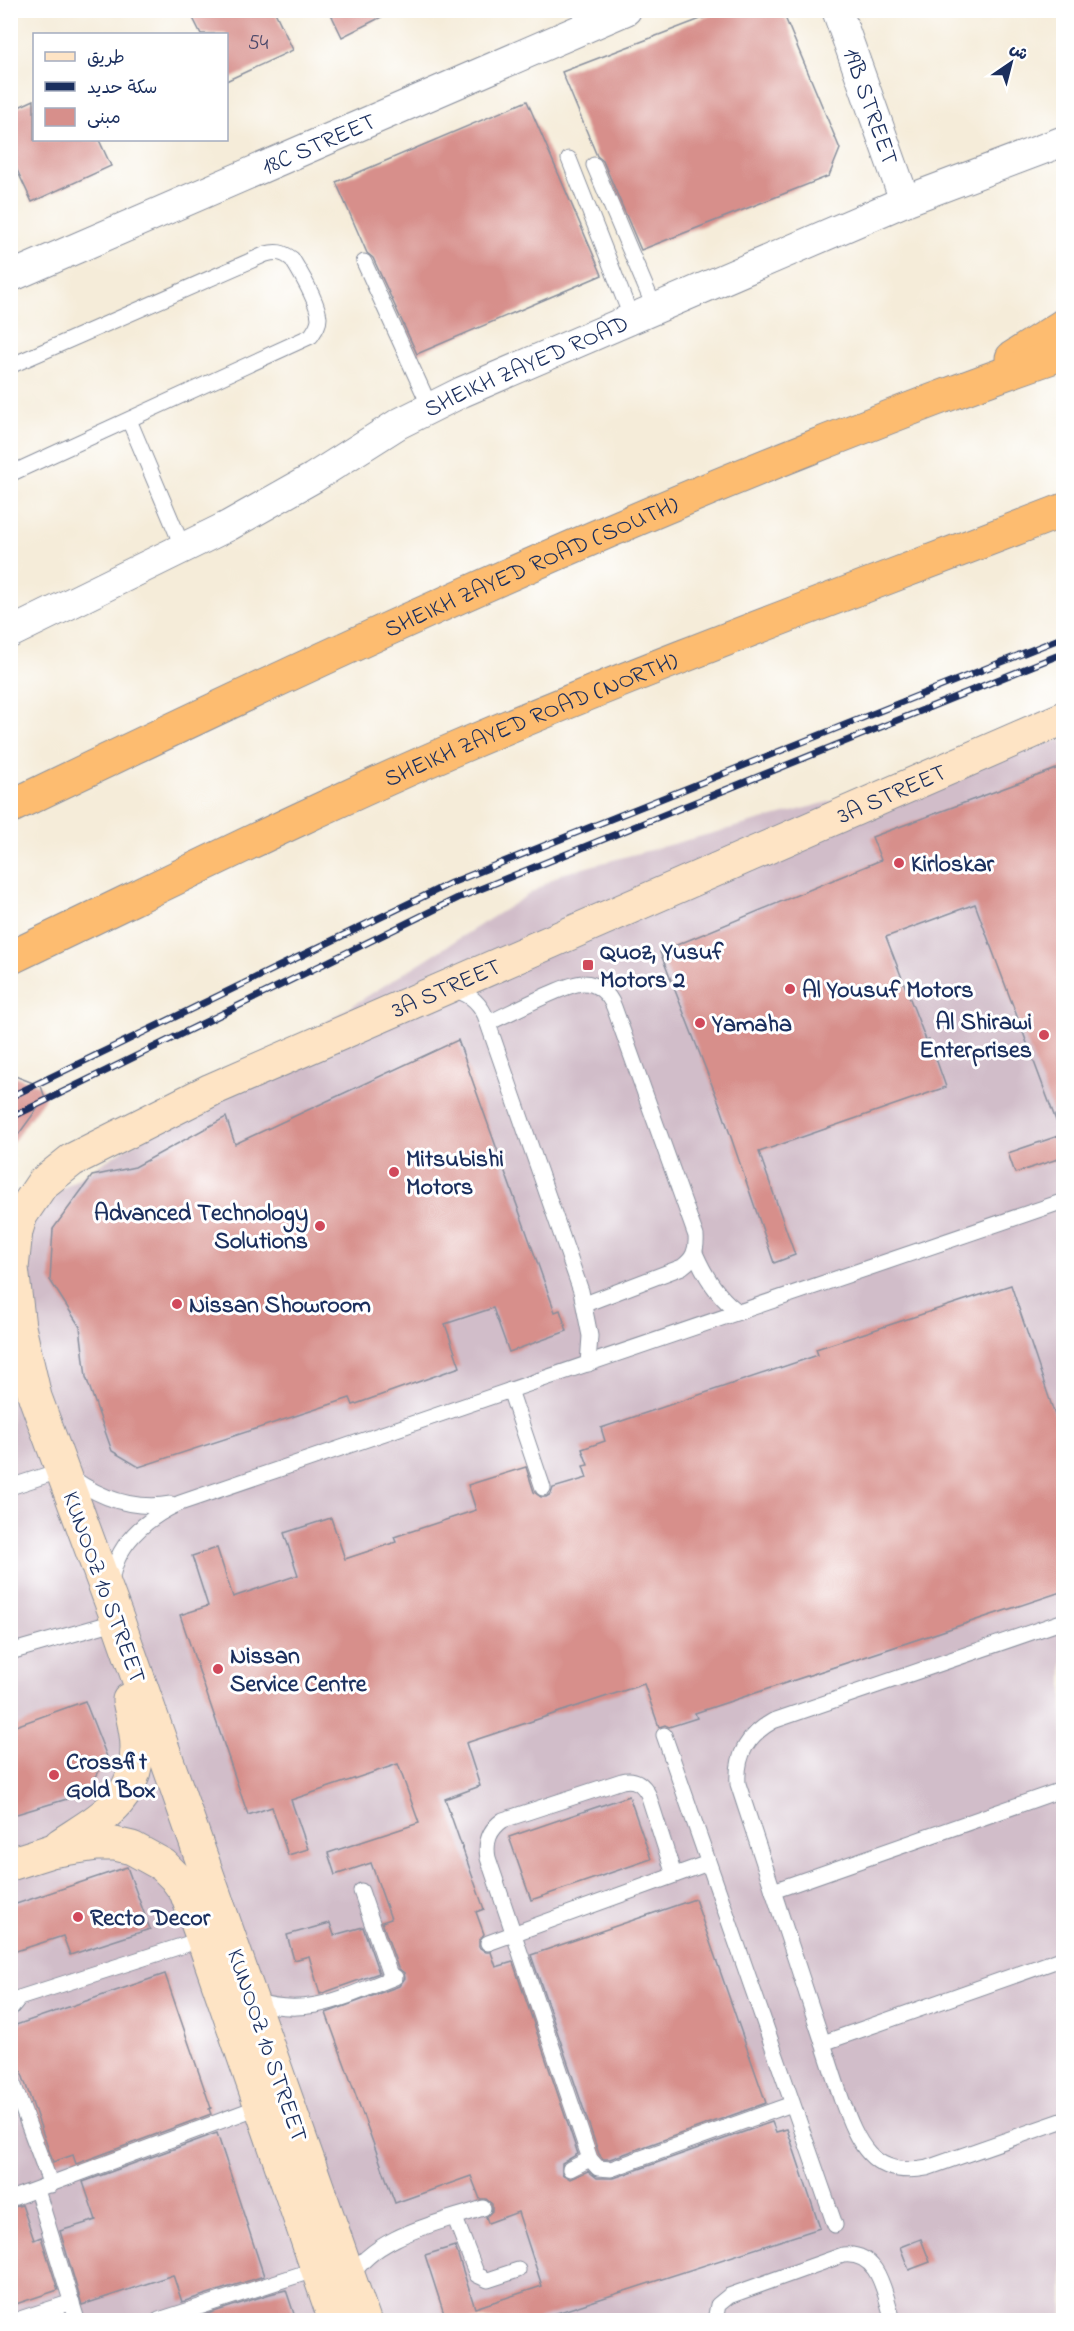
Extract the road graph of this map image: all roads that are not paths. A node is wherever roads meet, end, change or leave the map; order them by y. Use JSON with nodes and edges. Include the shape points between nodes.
{"nodes":[{"id":1,"x":626,"y":10,"type":"edge"},
{"id":2,"x":837,"y":10,"type":"edge"},
{"id":3,"x":1064,"y":141,"type":"edge"},
{"id":4,"x":569,"y":159,"type":"dead end"},
{"id":5,"x":594,"y":165,"type":"dead end"},
{"id":6,"x":905,"y":201,"type":"junction"},
{"id":7,"x":364,"y":262,"type":"dead end"},
{"id":8,"x":10,"y":277,"type":"edge"},
{"id":9,"x":644,"y":314,"type":"junction"},
{"id":10,"x":1064,"y":325,"type":"edge"},
{"id":11,"x":1064,"y":353,"type":"edge"},
{"id":12,"x":10,"y":366,"type":"edge"},
{"id":13,"x":976,"y":382,"type":"junction"},
{"id":14,"x":430,"y":408,"type":"junction"},
{"id":15,"x":129,"y":420,"type":"junction"},
{"id":16,"x":10,"y":474,"type":"edge"},
{"id":17,"x":1064,"y":510,"type":"edge"},
{"id":18,"x":183,"y":548,"type":"junction"},
{"id":19,"x":10,"y":633,"type":"edge"},
{"id":20,"x":1055,"y":726,"type":"edge"},
{"id":21,"x":10,"y":807,"type":"edge"},
{"id":22,"x":10,"y":958,"type":"edge"},
{"id":23,"x":445,"y":988,"type":"junction"},
{"id":24,"x":488,"y":1023,"type":"junction"},
{"id":25,"x":1064,"y":1201,"type":"edge"},
{"id":26,"x":695,"y":1253,"type":"junction"},
{"id":27,"x":585,"y":1304,"type":"junction"},
{"id":28,"x":739,"y":1312,"type":"junction"},
{"id":29,"x":10,"y":1358,"type":"edge"},
{"id":30,"x":588,"y":1364,"type":"junction"},
{"id":31,"x":510,"y":1390,"type":"junction"},
{"id":32,"x":35,"y":1397,"type":"junction"},
{"id":33,"x":62,"y":1470,"type":"junction"},
{"id":34,"x":10,"y":1487,"type":"edge"},
{"id":35,"x":543,"y":1488,"type":"dead end"},
{"id":36,"x":180,"y":1503,"type":"junction"},
{"id":37,"x":117,"y":1621,"type":"junction"},
{"id":38,"x":1064,"y":1621,"type":"edge"},
{"id":39,"x":10,"y":1652,"type":"edge"},
{"id":40,"x":664,"y":1735,"type":"dead end"},
{"id":41,"x":1064,"y":1789,"type":"edge"},
{"id":42,"x":51,"y":1851,"type":"junction"},
{"id":43,"x":708,"y":1863,"type":"junction"},
{"id":44,"x":10,"y":1864,"type":"edge"},
{"id":45,"x":674,"y":1875,"type":"junction"},
{"id":46,"x":361,"y":1891,"type":"dead end"},
{"id":47,"x":773,"y":1891,"type":"junction"},
{"id":48,"x":512,"y":1933,"type":"junction"},
{"id":49,"x":203,"y":1939,"type":"junction"},
{"id":50,"x":488,"y":1943,"type":"dead end"},
{"id":51,"x":1064,"y":1958,"type":"edge"},
{"id":52,"x":253,"y":2001,"type":"junction"},
{"id":53,"x":13,"y":2002,"type":"edge"},
{"id":54,"x":823,"y":2043,"type":"junction"},
{"id":55,"x":10,"y":2075,"type":"edge"},
{"id":56,"x":792,"y":2104,"type":"junction"},
{"id":57,"x":261,"y":2106,"type":"junction"},
{"id":58,"x":1064,"y":2120,"type":"edge"},
{"id":59,"x":590,"y":2159,"type":"junction"},
{"id":60,"x":570,"y":2169,"type":"dead end"},
{"id":61,"x":44,"y":2188,"type":"junction"},
{"id":62,"x":10,"y":2199,"type":"edge"},
{"id":63,"x":483,"y":2208,"type":"dead end"},
{"id":64,"x":455,"y":2218,"type":"junction"},
{"id":65,"x":835,"y":2225,"type":"dead end"},
{"id":66,"x":317,"y":2269,"type":"junction"},
{"id":67,"x":518,"y":2270,"type":"dead end"},
{"id":68,"x":349,"y":2281,"type":"junction"},
{"id":69,"x":72,"y":2302,"type":"junction"},
{"id":70,"x":889,"y":2319,"type":"edge"},
{"id":71,"x":17,"y":2320,"type":"edge"},
{"id":72,"x":77,"y":2320,"type":"edge"},
{"id":73,"x":159,"y":2320,"type":"edge"},
{"id":74,"x":335,"y":2320,"type":"edge"},
{"id":75,"x":364,"y":2320,"type":"edge"},
{"id":76,"x":715,"y":2320,"type":"edge"}],
"edges":[{"from":1,"to":8,"type":"street","name":"18C STREET"},
{"from":2,"to":6,"type":"street","name":"19B STREET"},
{"from":3,"to":6,"type":"street","name":"SHEIKH ZAYED ROAD"},
{"from":4,"to":9,"type":"lane"},
{"from":5,"to":9,"type":"lane"},
{"from":6,"to":9,"type":"street","name":"SHEIKH ZAYED ROAD"},
{"from":7,"to":14,"type":"lane"},
{"from":9,"to":14,"type":"street","name":"SHEIKH ZAYED ROAD"},
{"from":10,"to":13,"type":"highway"},
{"from":11,"to":13,"type":"highway","name":"SHEIKH ZAYED ROAD (SOUTH)"},
{"from":12,"to":15,"type":"lane","via":[[266,254],[284,253],[292,258],[317,310],[317,328],[311,336]]},
{"from":13,"to":21,"type":"highway","name":"SHEIKH ZAYED ROAD (SOUTH)","via":[[570,548],[255,690]]},
{"from":14,"to":18,"type":"street","name":"SHEIKH ZAYED ROAD","via":[[271,503]]},
{"from":15,"to":16,"type":"lane"},
{"from":15,"to":18,"type":"lane"},
{"from":17,"to":22,"type":"highway","name":"SHEIKH ZAYED ROAD (NORTH)","via":[[468,744]]},
{"from":18,"to":19,"type":"street","name":"SHEIKH ZAYED ROAD"},
{"from":20,"to":23,"type":"street","name":"3A STREET"},
{"from":23,"to":24,"type":"lane","via":[[471,996]]},
{"from":23,"to":32,"type":"street","name":"3A STREET","via":[[212,1090],[72,1160],[42,1184],[21,1215],[12,1257],[19,1327]]},
{"from":24,"to":26,"type":"lane","via":[[575,984],[599,987],[611,999],[696,1236]]},
{"from":24,"to":27,"type":"lane"},
{"from":25,"to":28,"type":"lane"},
{"from":26,"to":27,"type":"lane","via":[[682,1267]]},
{"from":26,"to":28,"type":"lane","via":[[719,1294]]},
{"from":27,"to":30,"type":"lane","via":[[590,1336]]},
{"from":28,"to":30,"type":"lane"},
{"from":29,"to":32,"type":"street"},
{"from":30,"to":31,"type":"lane"},
{"from":31,"to":35,"type":"lane"},
{"from":31,"to":36,"type":"lane"},
{"from":32,"to":33,"type":"street","name":"KUNOOZ 10 STREET"},
{"from":33,"to":34,"type":"lane"},
{"from":33,"to":36,"type":"lane","via":[[88,1490],[120,1502],[150,1506]]},
{"from":33,"to":37,"type":"street","name":"KUNOOZ 10 STREET"},
{"from":36,"to":37,"type":"lane","via":[[145,1522],[119,1556],[111,1579]]},
{"from":37,"to":39,"type":"lane"},
{"from":37,"to":42,"type":"street","via":[[137,1747],[129,1782],[121,1798],[96,1823]]},
{"from":37,"to":52,"type":"street","name":"KUNOOZ 10 STREET"},
{"from":38,"to":47,"type":"lane","via":[[773,1721],[752,1736],[740,1758],[738,1784]]},
{"from":40,"to":43,"type":"lane"},
{"from":41,"to":47,"type":"lane"},
{"from":42,"to":44,"type":"street"},
{"from":42,"to":49,"type":"street","name":"KUNOOZ 10 STREET","via":[[115,1844],[132,1848],[163,1865],[186,1892]]},
{"from":43,"to":45,"type":"lane"},
{"from":43,"to":56,"type":"lane"},
{"from":45,"to":48,"type":"lane"},
{"from":45,"to":48,"type":"lane","via":[[648,1794],[635,1781],[622,1781],[503,1821],[488,1837],[487,1851]]},
{"from":46,"to":52,"type":"lane","via":[[393,1978],[322,2005],[290,2008]]},
{"from":47,"to":54,"type":"lane"},
{"from":48,"to":50,"type":"lane"},
{"from":48,"to":59,"type":"lane"},
{"from":49,"to":53,"type":"lane"},
{"from":49,"to":57,"type":"street","name":"KUNOOZ 10 STREET"},
{"from":51,"to":54,"type":"lane"},
{"from":52,"to":68,"type":"street","name":"KUNOOZ 10 STREET"},
{"from":54,"to":58,"type":"lane","via":[[854,2134],[868,2155],[890,2167],[927,2168]]},
{"from":55,"to":61,"type":"lane"},
{"from":56,"to":59,"type":"lane","via":[[611,2169],[598,2168]]},
{"from":56,"to":65,"type":"lane"},
{"from":57,"to":61,"type":"lane"},
{"from":57,"to":66,"type":"street","name":"KUNOOZ 10 STREET"},
{"from":59,"to":60,"type":"lane"},
{"from":61,"to":62,"type":"lane"},
{"from":61,"to":69,"type":"lane"},
{"from":63,"to":64,"type":"lane"},
{"from":64,"to":67,"type":"lane","via":[[477,2275],[488,2280]]},
{"from":64,"to":68,"type":"lane","via":[[377,2248]]},
{"from":66,"to":73,"type":"lane"},
{"from":66,"to":74,"type":"street","name":"KUNOOZ 10 STREET"},
{"from":68,"to":75,"type":"street","name":"KUNOOZ 10 STREET"},
{"from":69,"to":71,"type":"lane"},
{"from":69,"to":72,"type":"lane"},
{"from":70,"to":76,"type":"lane","via":[[874,2265],[852,2254],[729,2296],[718,2305]]}]}
